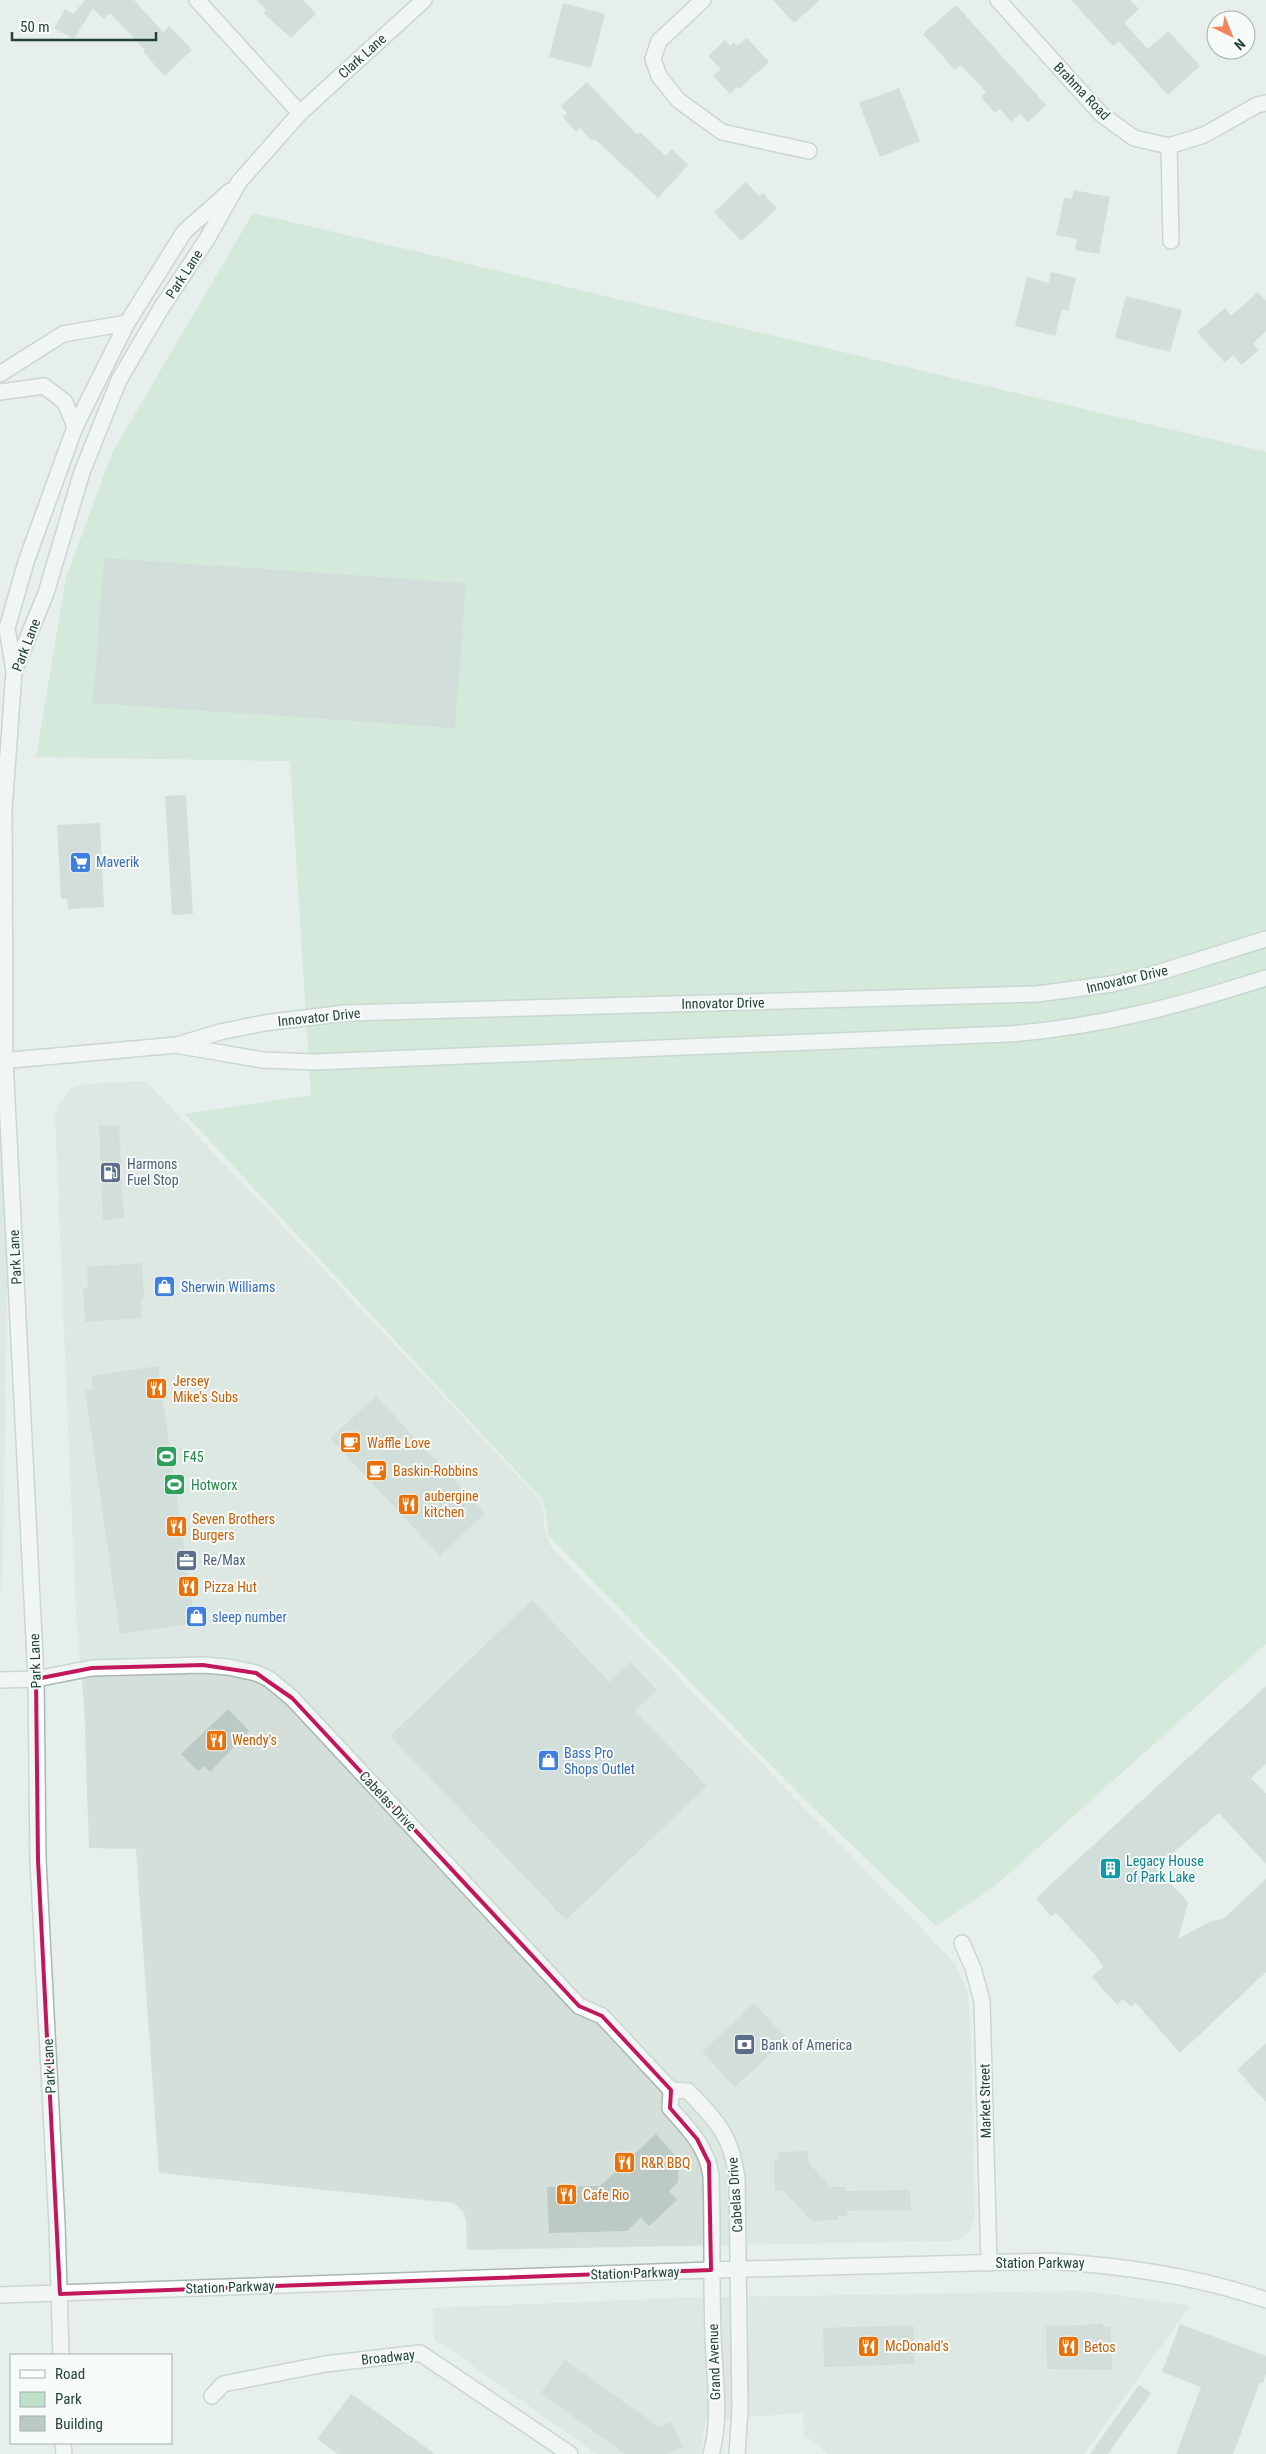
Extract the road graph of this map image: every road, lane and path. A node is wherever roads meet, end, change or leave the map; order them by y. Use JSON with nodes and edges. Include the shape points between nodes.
{"nodes":[{"id":1,"x":197,"y":0,"type":"edge"},
{"id":2,"x":424,"y":0,"type":"edge"},
{"id":3,"x":703,"y":0,"type":"edge"},
{"id":4,"x":998,"y":0,"type":"edge"},
{"id":5,"x":1266,"y":104,"type":"edge"},
{"id":6,"x":300,"y":112,"type":"junction"},
{"id":7,"x":1169,"y":146,"type":"junction"},
{"id":8,"x":809,"y":151,"type":"dead end"},
{"id":9,"x":239,"y":182,"type":"junction"},
{"id":10,"x":1171,"y":241,"type":"dead end"},
{"id":11,"x":127,"y":323,"type":"junction"},
{"id":12,"x":0,"y":374,"type":"edge"},
{"id":13,"x":0,"y":392,"type":"edge"},
{"id":14,"x":75,"y":427,"type":"junction"},
{"id":15,"x":14,"y":671,"type":"junction"},
{"id":16,"x":1266,"y":939,"type":"edge"},
{"id":17,"x":1266,"y":978,"type":"edge"},
{"id":18,"x":177,"y":1045,"type":"junction"},
{"id":19,"x":3,"y":1060,"type":"edge"},
{"id":20,"x":36,"y":1679,"type":"junction"},
{"id":21,"x":0,"y":1680,"type":"edge"},
{"id":22,"x":962,"y":1943,"type":"dead end"},
{"id":23,"x":671,"y":2090,"type":"junction"},
{"id":24,"x":989,"y":2263,"type":"junction"},
{"id":25,"x":711,"y":2270,"type":"junction"},
{"id":26,"x":737,"y":2270,"type":"junction"},
{"id":27,"x":60,"y":2294,"type":"junction"},
{"id":28,"x":0,"y":2296,"type":"edge"},
{"id":29,"x":1266,"y":2300,"type":"edge"},
{"id":30,"x":62,"y":2354,"type":"edge"},
{"id":31,"x":212,"y":2396,"type":"dead end"},
{"id":32,"x":570,"y":2454,"type":"edge"},
{"id":33,"x":710,"y":2454,"type":"edge"},
{"id":34,"x":737,"y":2454,"type":"edge"}],
"edges":[{"from":1,"to":6,"type":"street"},
{"from":2,"to":6,"type":"street","name":"Clark Lane"},
{"from":3,"to":8,"type":"street","via":[[659,41],[653,59],[659,76],[678,100],[722,132]]},
{"from":4,"to":7,"type":"street","name":"Brahma Road","via":[[1101,114],[1134,138]]},
{"from":5,"to":7,"type":"street","via":[[1257,105],[1204,135]]},
{"from":6,"to":9,"type":"street","name":"Park Lane"},
{"from":7,"to":10,"type":"street"},
{"from":9,"to":11,"type":"street","via":[[184,232]]},
{"from":9,"to":15,"type":"street","name":"Park Lane","via":[[119,380],[82,472],[46,593]]},
{"from":11,"to":12,"type":"street","via":[[63,334]]},
{"from":11,"to":14,"type":"street"},
{"from":13,"to":14,"type":"street","via":[[44,386],[65,402]]},
{"from":14,"to":15,"type":"street","via":[[26,562],[7,628]]},
{"from":15,"to":19,"type":"street","name":"Park Lane","via":[[4,810]]},
{"from":16,"to":18,"type":"street","name":"Innovator Drive","via":[[1154,974],[1112,984],[1046,993],[345,1013],[264,1023]]},
{"from":17,"to":18,"type":"street","name":"Innovator Drive","via":[[1127,1018],[1008,1034],[314,1062],[263,1060]]},
{"from":18,"to":19,"type":"street","name":"Innovator Drive"},
{"from":19,"to":20,"type":"street","name":"Park Lane"},
{"from":20,"to":21,"type":"street","name":"Cabelas Drive"},
{"from":20,"to":23,"type":"street","name":"Cabelas Drive","via":[[92,1668],[203,1664],[242,1669],[269,1679],[298,1703],[579,2006],[602,2016]]},
{"from":20,"to":27,"type":"street","name":"Park Lane","via":[[38,1860]]},
{"from":22,"to":24,"type":"street","name":"Market Street","via":[[982,2001]]},
{"from":23,"to":25,"type":"street","name":"Cabelas Drive","via":[[670,2108],[697,2139],[709,2163]]},
{"from":23,"to":26,"type":"street","name":"Cabelas Drive","via":[[688,2091],[722,2130],[734,2155],[739,2220]]},
{"from":24,"to":26,"type":"street","name":"Station Parkway"},
{"from":24,"to":29,"type":"street","name":"Station Parkway","via":[[1050,2261],[1130,2268],[1221,2286]]},
{"from":25,"to":26,"type":"street","name":"Station Parkway"},
{"from":25,"to":27,"type":"street","name":"Station Parkway"},
{"from":25,"to":33,"type":"street","name":"Grand Avenue","via":[[716,2420]]},
{"from":26,"to":34,"type":"street","name":"Grand Avenue","via":[[740,2409]]},
{"from":27,"to":28,"type":"street","name":"Station Parkway"},
{"from":27,"to":30,"type":"street","name":"Park Lane"},
{"from":31,"to":32,"type":"street","name":"Broadway","via":[[223,2384],[325,2364],[420,2353]]}]}
